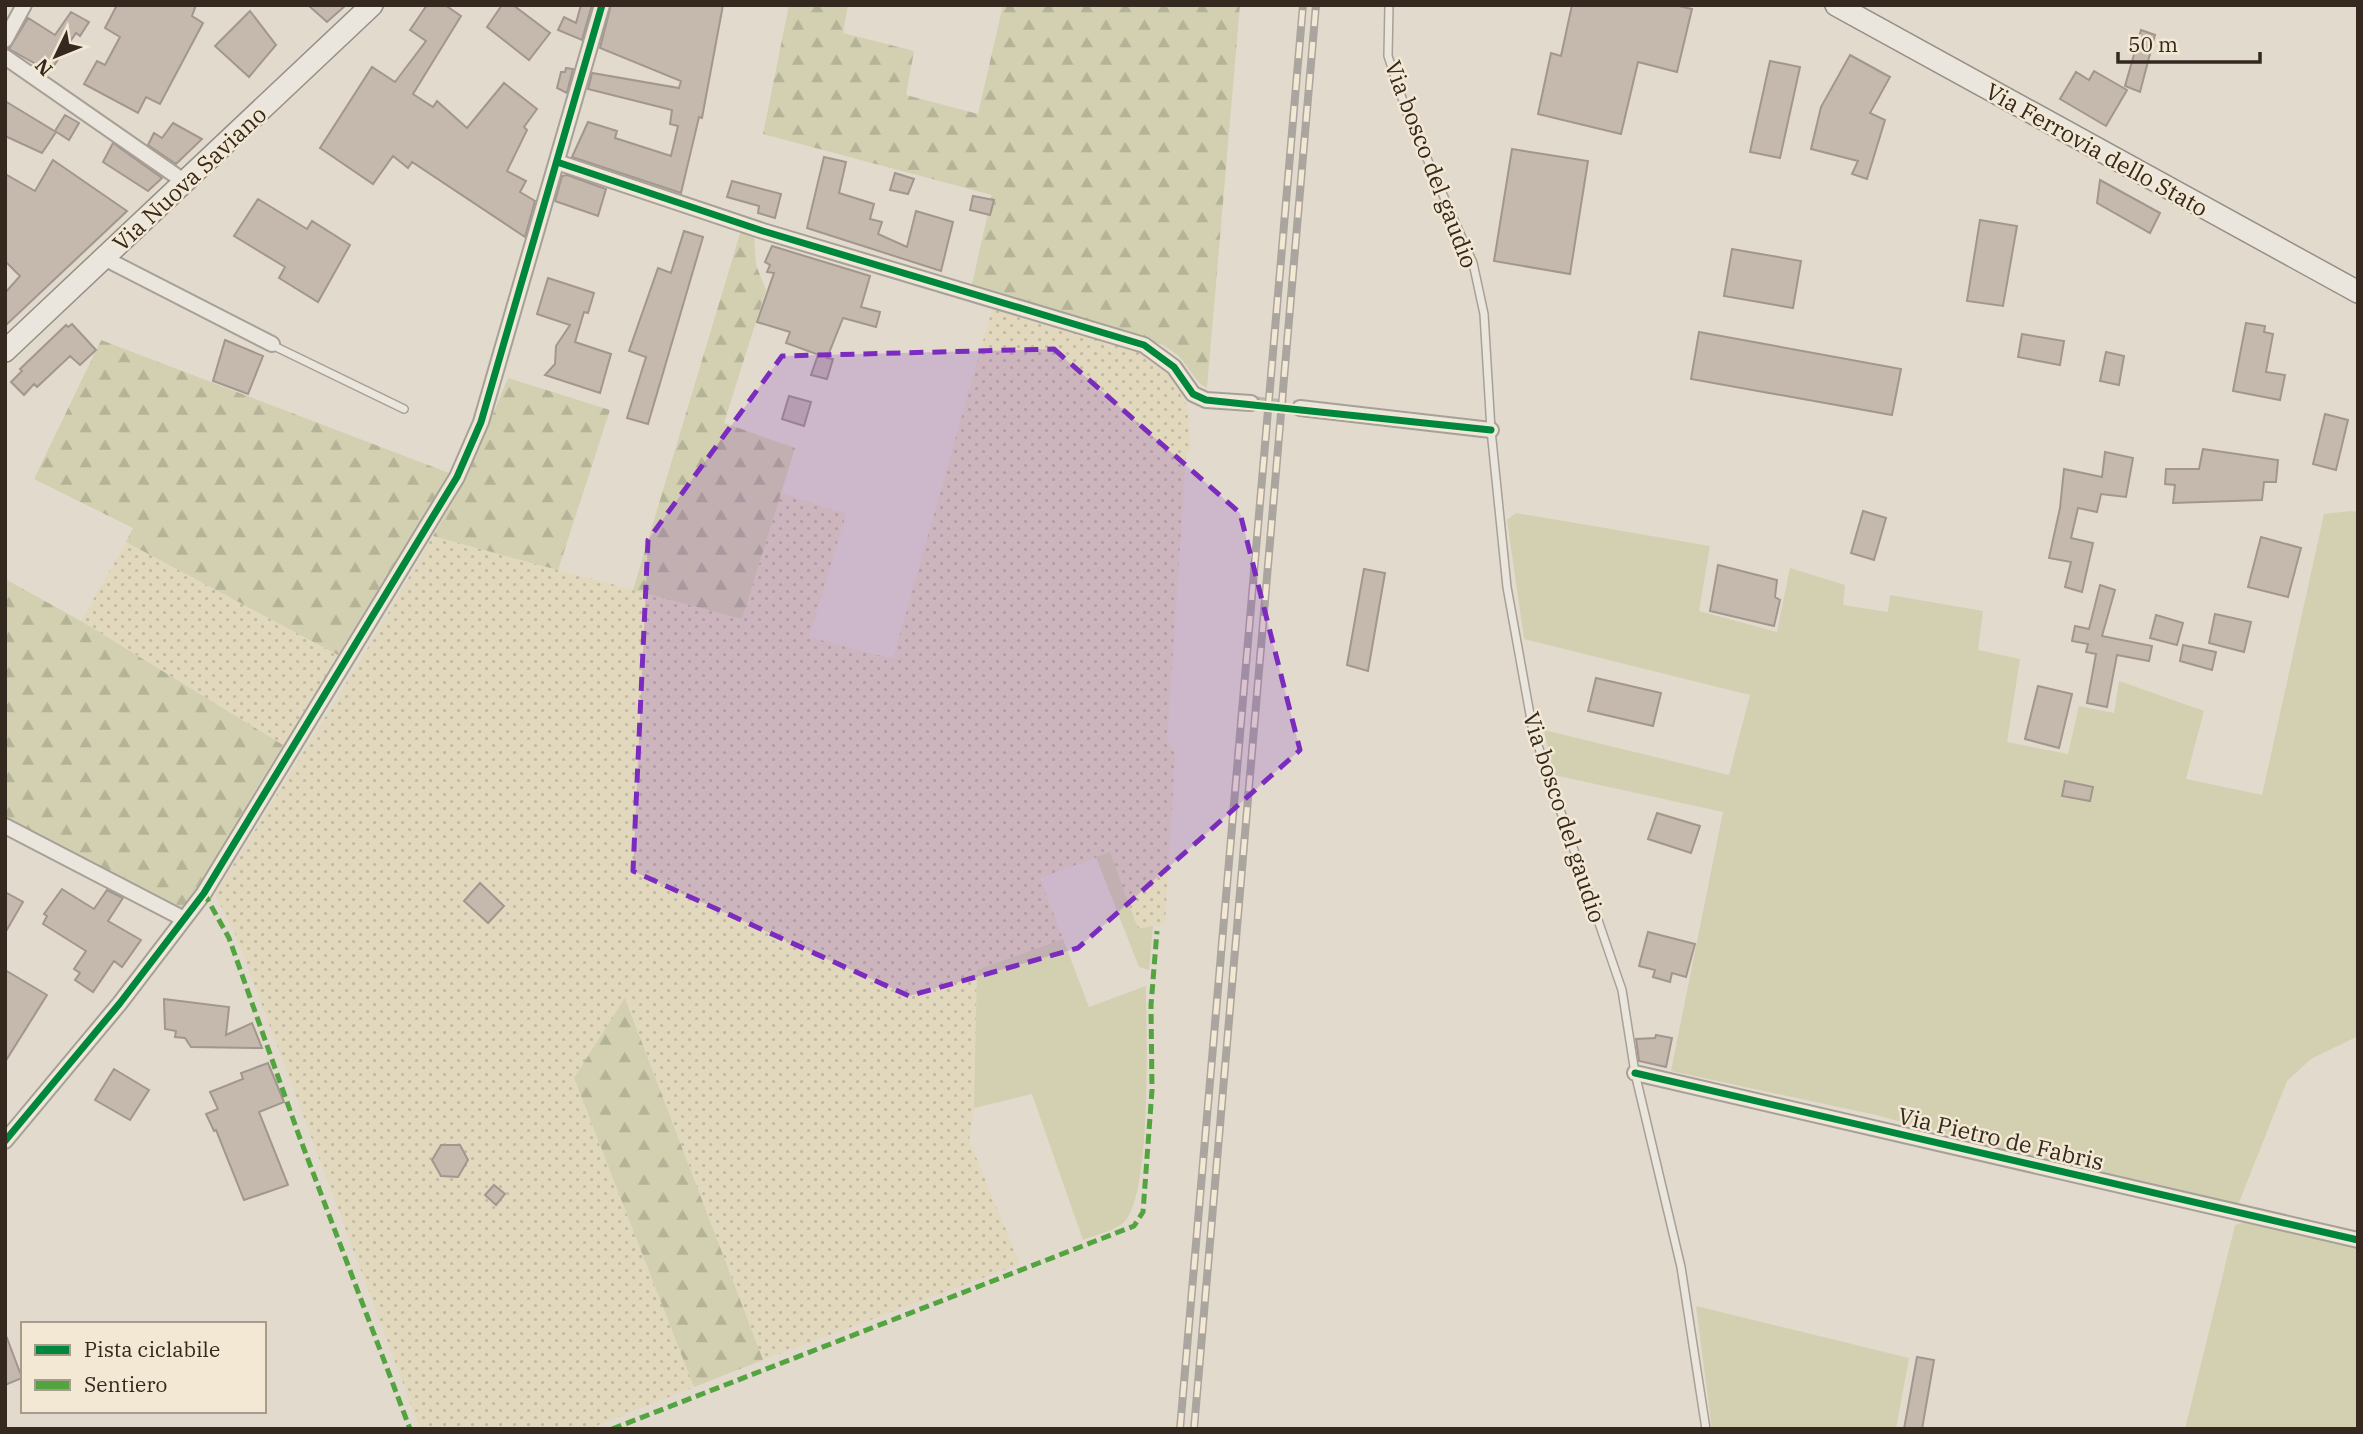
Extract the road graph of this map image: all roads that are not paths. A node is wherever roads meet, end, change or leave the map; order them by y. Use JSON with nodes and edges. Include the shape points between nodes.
{"nodes":[{"id":1,"x":24,"y":5,"type":"edge"},
{"id":2,"x":372,"y":5,"type":"edge"},
{"id":3,"x":602,"y":5,"type":"edge"},
{"id":4,"x":1389,"y":5,"type":"edge"},
{"id":5,"x":1836,"y":5,"type":"edge"},
{"id":6,"x":5,"y":40,"type":"edge"},
{"id":7,"x":5,"y":57,"type":"edge"},
{"id":8,"x":557,"y":162,"type":"junction"},
{"id":9,"x":185,"y":182,"type":"junction"},
{"id":10,"x":104,"y":258,"type":"junction"},
{"id":11,"x":2358,"y":292,"type":"edge"},
{"id":12,"x":272,"y":344,"type":"joint"},
{"id":13,"x":5,"y":351,"type":"edge"},
{"id":14,"x":1251,"y":403,"type":"tunnel mouth"},
{"id":15,"x":1300,"y":408,"type":"tunnel mouth"},
{"id":16,"x":404,"y":409,"type":"dead end"},
{"id":17,"x":1491,"y":430,"type":"junction"},
{"id":18,"x":5,"y":826,"type":"edge"},
{"id":19,"x":184,"y":919,"type":"junction"},
{"id":20,"x":1635,"y":1073,"type":"junction"},
{"id":21,"x":5,"y":1141,"type":"edge"},
{"id":22,"x":2358,"y":1240,"type":"edge"},
{"id":23,"x":1706,"y":1429,"type":"edge"}],
"edges":[{"from":1,"to":6,"type":"street"},
{"from":2,"to":9,"type":"main road","name":"Via Nuova Saviano"},
{"from":3,"to":8,"type":"street"},
{"from":4,"to":17,"type":"lane","name":"Via bosco del gaudio","via":[[1388,56],[1407,113],[1473,263],[1484,314]]},
{"from":5,"to":11,"type":"main road","name":"Via Ferrovia dello Stato"},
{"from":7,"to":9,"type":"street"},
{"from":8,"to":14,"type":"street","via":[[763,231],[1144,345],[1174,367],[1193,394],[1206,401]]},
{"from":8,"to":19,"type":"street","via":[[481,422],[457,477]]},
{"from":9,"to":10,"type":"main road","name":"Via Nuova Saviano"},
{"from":10,"to":12,"type":"street"},
{"from":10,"to":13,"type":"main road","name":"Via Nuova Saviano"},
{"from":12,"to":16,"type":"lane"},
{"from":15,"to":17,"type":"street"},
{"from":17,"to":20,"type":"lane","name":"Via bosco del gaudio","via":[[1507,587],[1533,731],[1622,990]]},
{"from":18,"to":19,"type":"street"},
{"from":19,"to":21,"type":"street"},
{"from":20,"to":22,"type":"street","name":"Via Pietro de Fabris"},
{"from":20,"to":23,"type":"lane","name":"Via bosco del gaudio","via":[[1681,1267]]}]}
